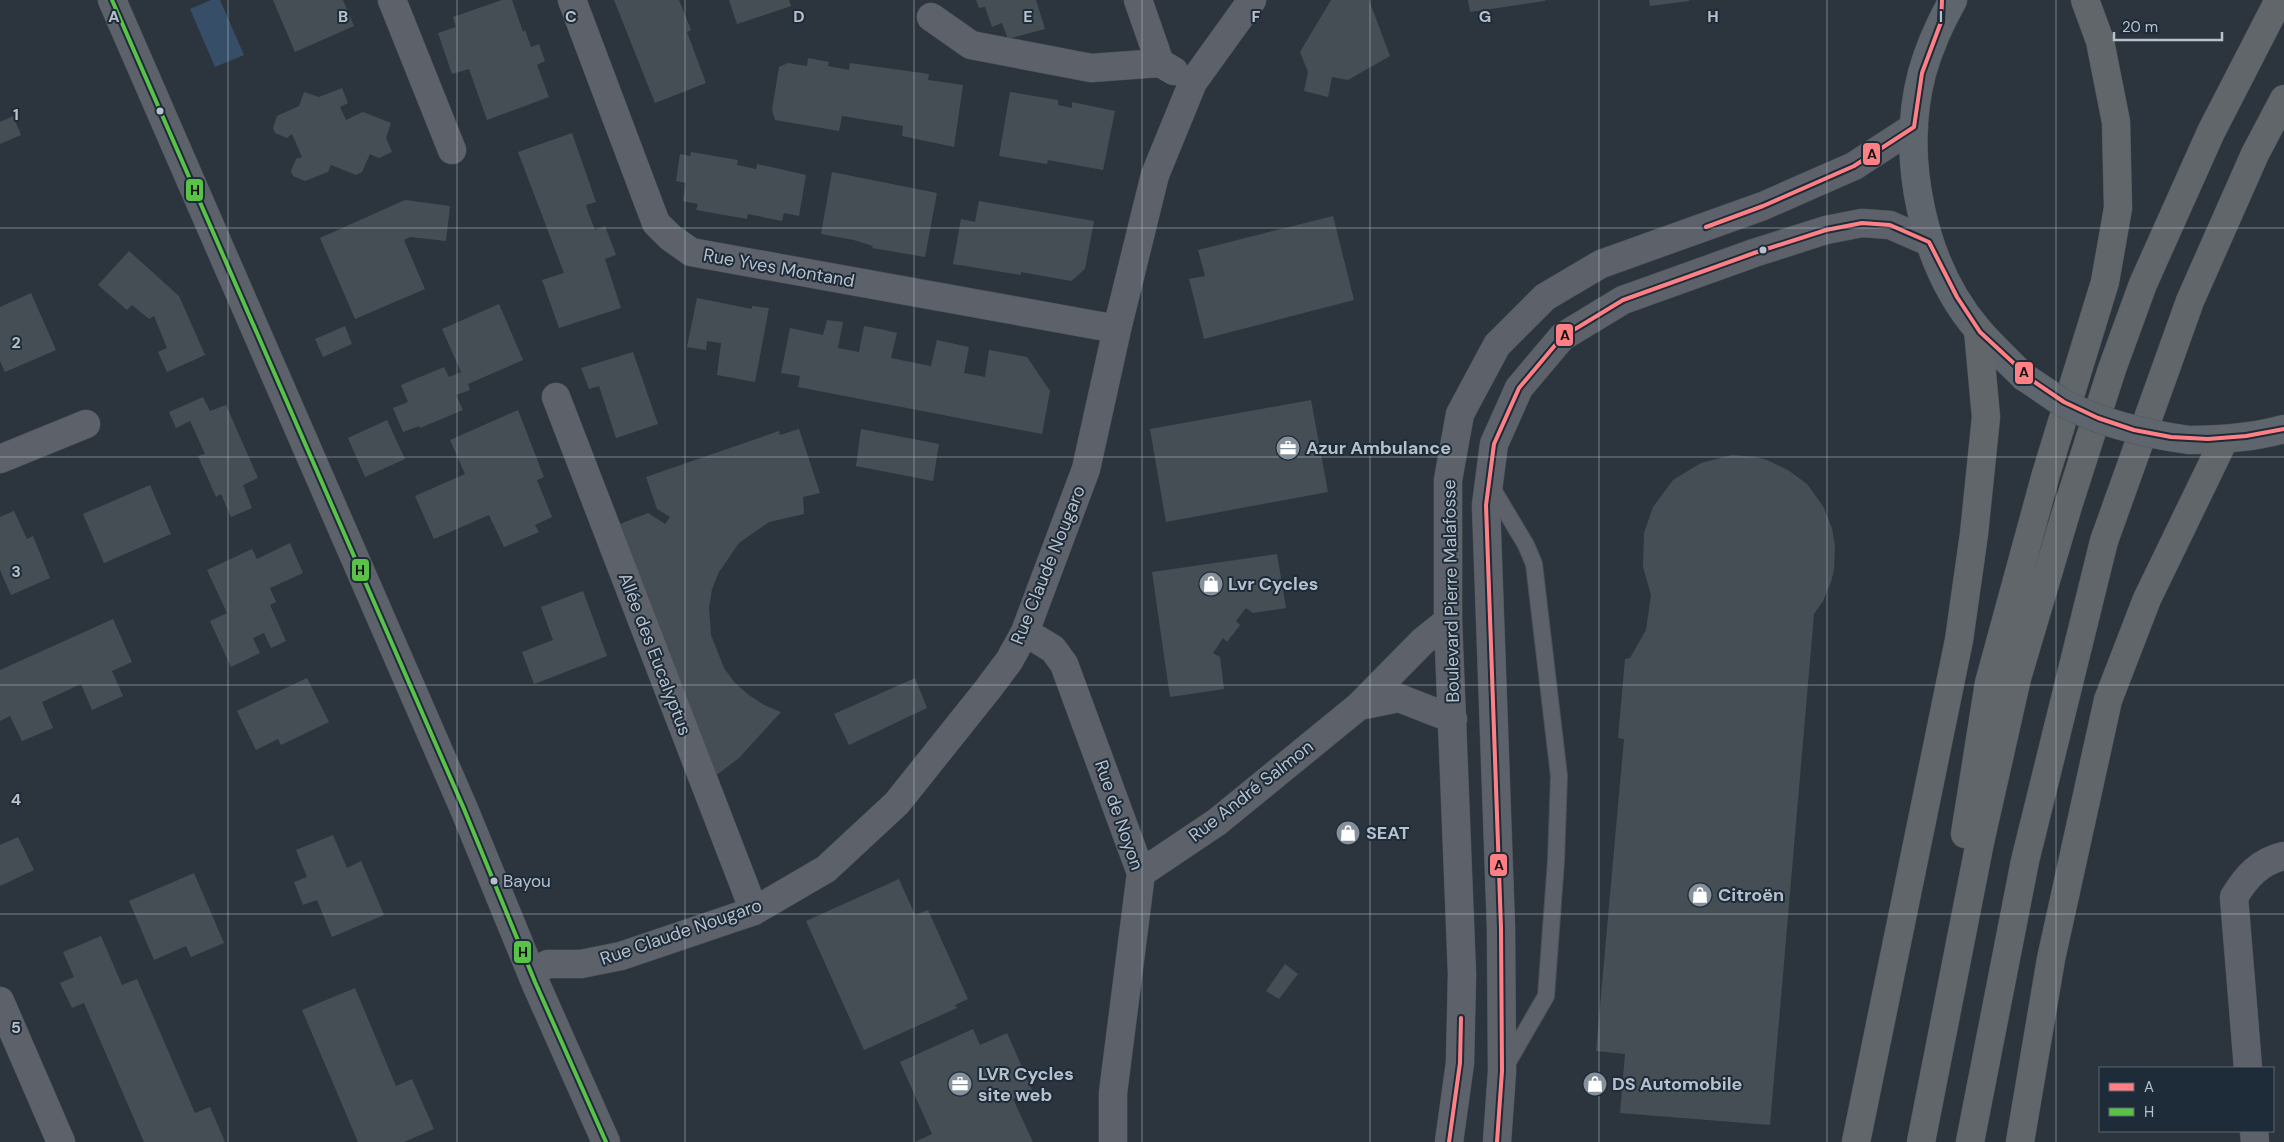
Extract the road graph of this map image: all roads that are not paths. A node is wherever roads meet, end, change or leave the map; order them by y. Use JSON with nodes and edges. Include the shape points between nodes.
{"nodes":[{"id":1,"x":112,"y":0,"type":"edge"},
{"id":2,"x":392,"y":0,"type":"edge"},
{"id":3,"x":572,"y":0,"type":"edge"},
{"id":4,"x":1138,"y":0,"type":"edge"},
{"id":5,"x":1252,"y":0,"type":"edge"},
{"id":6,"x":2084,"y":0,"type":"edge"},
{"id":7,"x":2279,"y":0,"type":"edge"},
{"id":8,"x":1945,"y":7,"type":"edge"},
{"id":9,"x":931,"y":17,"type":"dead end"},
{"id":10,"x":1160,"y":63,"type":"junction"},
{"id":11,"x":1193,"y":82,"type":"junction"},
{"id":12,"x":2284,"y":99,"type":"edge"},
{"id":13,"x":1914,"y":127,"type":"junction"},
{"id":14,"x":452,"y":150,"type":"dead end"},
{"id":15,"x":1929,"y":242,"type":"junction"},
{"id":16,"x":1116,"y":329,"type":"junction"},
{"id":17,"x":1978,"y":330,"type":"junction"},
{"id":18,"x":556,"y":398,"type":"dead end"},
{"id":19,"x":86,"y":424,"type":"dead end"},
{"id":20,"x":2284,"y":429,"type":"edge"},
{"id":21,"x":2224,"y":440,"type":"junction"},
{"id":22,"x":0,"y":459,"type":"edge"},
{"id":23,"x":1489,"y":483,"type":"junction"},
{"id":24,"x":1448,"y":620,"type":"junction"},
{"id":25,"x":1025,"y":632,"type":"junction"},
{"id":26,"x":1359,"y":706,"type":"junction"},
{"id":27,"x":1453,"y":719,"type":"junction"},
{"id":28,"x":2284,"y":856,"type":"edge"},
{"id":29,"x":1141,"y":873,"type":"junction"},
{"id":30,"x":754,"y":911,"type":"junction"},
{"id":31,"x":531,"y":972,"type":"junction"},
{"id":32,"x":0,"y":1001,"type":"edge"},
{"id":33,"x":2248,"y":1067,"type":"edge"},
{"id":34,"x":1502,"y":1071,"type":"junction"},
{"id":35,"x":61,"y":1142,"type":"edge"},
{"id":36,"x":606,"y":1142,"type":"edge"},
{"id":37,"x":1113,"y":1142,"type":"edge"},
{"id":38,"x":1449,"y":1142,"type":"edge"},
{"id":39,"x":1497,"y":1142,"type":"edge"},
{"id":40,"x":1856,"y":1142,"type":"edge"},
{"id":41,"x":1916,"y":1142,"type":"edge"},
{"id":42,"x":1921,"y":1142,"type":"edge"},
{"id":43,"x":1970,"y":1142,"type":"edge"},
{"id":44,"x":2020,"y":1142,"type":"edge"}],
"edges":[{"from":1,"to":31,"type":"street","via":[[464,809]]},
{"from":2,"to":14,"type":"street"},
{"from":3,"to":16,"type":"street","name":"Rue Yves Montand","via":[[656,223],[691,252]]},
{"from":4,"to":10,"type":"street"},
{"from":5,"to":11,"type":"street","name":"Rue Claude Nougaro"},
{"from":6,"to":41,"type":"highway","via":[[2100,41],[2116,122],[2118,208],[2105,282],[2046,474],[1989,683]]},
{"from":7,"to":42,"type":"highway","via":[[2210,132],[2143,284],[2068,506],[2017,678],[1978,852]]},
{"from":8,"to":13,"type":"main road","via":[[1922,74]]},
{"from":9,"to":10,"type":"street","via":[[971,45],[1091,68]]},
{"from":10,"to":11,"type":"street"},
{"from":11,"to":16,"type":"street","name":"Rue Claude Nougaro","via":[[1155,175]]},
{"from":12,"to":43,"type":"highway","via":[[2255,154],[2190,301],[2104,541],[2025,861]]},
{"from":13,"to":15,"type":"main road","via":[[1916,186]]},
{"from":13,"to":24,"type":"street","name":"Boulevard Pierre Malafosse","via":[[1854,166],[1763,206],[1601,264],[1545,297],[1497,345],[1460,414],[1448,480]]},
{"from":15,"to":17,"type":"main road","via":[[1950,288]]},
{"from":15,"to":23,"type":"street","name":"Boulevard Pierre Malafosse","via":[[1890,225],[1862,223],[1826,230],[1754,253],[1622,300],[1562,337],[1519,388],[1494,444]]},
{"from":16,"to":25,"type":"street","name":"Rue Claude Nougaro","via":[[1086,469]]},
{"from":17,"to":21,"type":"main road","bridge":true,"via":[[2024,377],[2062,402],[2102,421],[2156,436]]},
{"from":17,"to":40,"type":"highway","via":[[1986,417],[1967,582],[1949,687]]},
{"from":18,"to":30,"type":"street","name":"Allée des Eucalyptus"},
{"from":19,"to":22,"type":"street"},
{"from":20,"to":21,"type":"main road"},
{"from":21,"to":44,"type":"highway","via":[[2147,598],[2108,700],[2051,959]]},
{"from":23,"to":34,"type":"street","name":"Boulevard Pierre Malafosse","via":[[1486,505],[1501,928]]},
{"from":23,"to":34,"type":"lane","via":[[1534,564],[1559,776],[1546,996]]},
{"from":24,"to":26,"type":"street","name":"Rue André Salmon"},
{"from":24,"to":27,"type":"street","name":"Boulevard Pierre Malafosse"},
{"from":25,"to":29,"type":"street","name":"Rue de Noyon","via":[[1053,649],[1064,664]]},
{"from":25,"to":30,"type":"street","name":"Rue Claude Nougaro","via":[[1009,661],[897,803],[826,869]]},
{"from":26,"to":27,"type":"street","name":"Rue André Salmon","via":[[1399,698]]},
{"from":26,"to":29,"type":"street","name":"Rue André Salmon","via":[[1217,822]]},
{"from":27,"to":38,"type":"street","name":"Boulevard Pierre Malafosse","via":[[1462,974],[1460,1063]]},
{"from":28,"to":33,"type":"street","via":[[2258,867],[2244,880],[2234,897]]},
{"from":29,"to":37,"type":"street","name":"Rue de Noyon","via":[[1114,1084]]},
{"from":30,"to":31,"type":"street","name":"Rue Claude Nougaro","via":[[620,956],[581,964],[548,964]]},
{"from":31,"to":36,"type":"street"},
{"from":32,"to":35,"type":"street"},
{"from":34,"to":39,"type":"street","name":"Boulevard Pierre Malafosse"}]}
